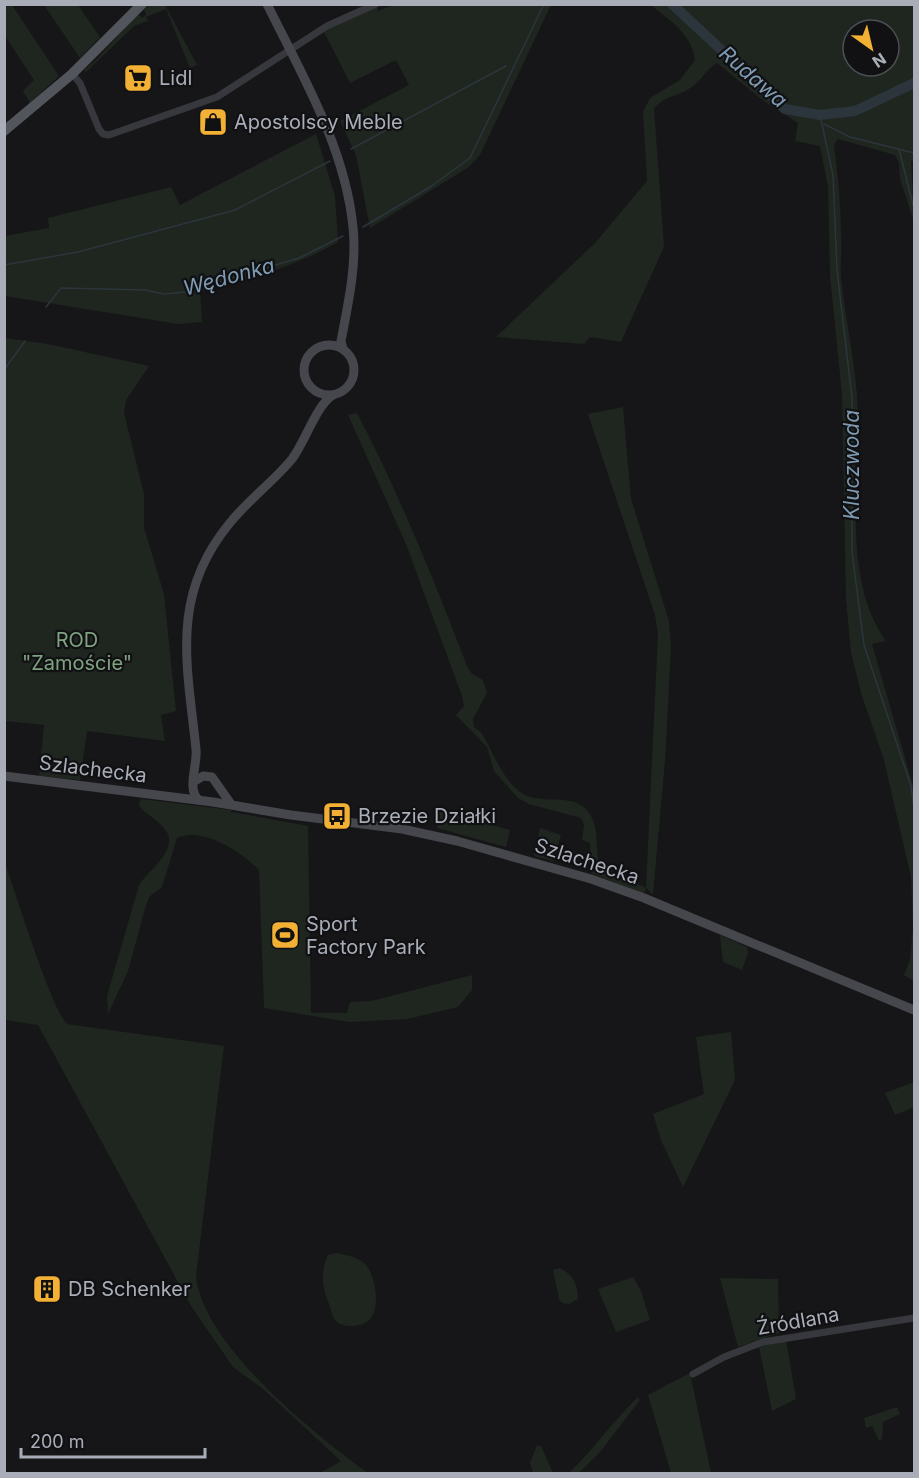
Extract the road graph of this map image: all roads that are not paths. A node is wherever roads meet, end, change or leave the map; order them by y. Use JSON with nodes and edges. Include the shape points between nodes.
{"nodes":[{"id":1,"x":142,"y":4,"type":"edge"},
{"id":2,"x":267,"y":4,"type":"edge"},
{"id":3,"x":376,"y":4,"type":"edge"},
{"id":4,"x":290,"y":51,"type":"junction"},
{"id":5,"x":72,"y":74,"type":"junction"},
{"id":6,"x":4,"y":131,"type":"edge"},
{"id":7,"x":345,"y":321,"type":"junction"},
{"id":8,"x":328,"y":344,"type":"junction"},
{"id":9,"x":343,"y":349,"type":"junction"},
{"id":10,"x":311,"y":388,"type":"junction"},
{"id":11,"x":333,"y":394,"type":"junction"},
{"id":12,"x":317,"y":415,"type":"junction"},
{"id":13,"x":197,"y":752,"type":"junction"},
{"id":14,"x":4,"y":776,"type":"edge"},
{"id":15,"x":210,"y":776,"type":"junction"},
{"id":16,"x":194,"y":784,"type":"junction"},
{"id":17,"x":219,"y":787,"type":"junction"},
{"id":18,"x":177,"y":797,"type":"junction"},
{"id":19,"x":202,"y":800,"type":"junction"},
{"id":20,"x":231,"y":804,"type":"junction"},
{"id":21,"x":915,"y":1010,"type":"edge"},
{"id":22,"x":915,"y":1318,"type":"edge"},
{"id":23,"x":693,"y":1374,"type":"dead end"}],
"edges":[{"from":1,"to":5,"type":"main road"},
{"from":2,"to":4,"type":"street"},
{"from":3,"to":4,"type":"street","via":[[347,15]]},
{"from":4,"to":5,"type":"street","via":[[217,97],[109,135],[99,129],[80,83]]},
{"from":4,"to":7,"type":"street","via":[[335,151],[351,215],[354,250]]},
{"from":5,"to":6,"type":"main road"},
{"from":7,"to":8,"type":"street"},
{"from":7,"to":9,"type":"street"},
{"from":8,"to":9,"type":"street"},
{"from":8,"to":10,"type":"street","via":[[314,349],[305,362],[304,376]]},
{"from":9,"to":11,"type":"street","via":[[353,361],[353,376],[346,388]]},
{"from":10,"to":11,"type":"street"},
{"from":10,"to":12,"type":"street","via":[[318,400]]},
{"from":11,"to":12,"type":"street"},
{"from":12,"to":13,"type":"street","via":[[290,461],[214,543],[193,586],[186,655]]},
{"from":13,"to":15,"type":"street"},
{"from":13,"to":16,"type":"street"},
{"from":14,"to":18,"type":"street","name":"Szlachecka"},
{"from":15,"to":16,"type":"street","via":[[200,777]]},
{"from":15,"to":17,"type":"street"},
{"from":16,"to":18,"type":"street"},
{"from":16,"to":19,"type":"street","via":[[194,796]]},
{"from":17,"to":19,"type":"street","via":[[215,797]]},
{"from":17,"to":20,"type":"street"},
{"from":18,"to":19,"type":"street","name":"Szlachecka"},
{"from":19,"to":20,"type":"street","name":"Szlachecka"},
{"from":20,"to":21,"type":"street","name":"Szlachecka","via":[[424,834],[591,879]]},
{"from":22,"to":23,"type":"street","name":"Źródlana","via":[[763,1342]]}]}
